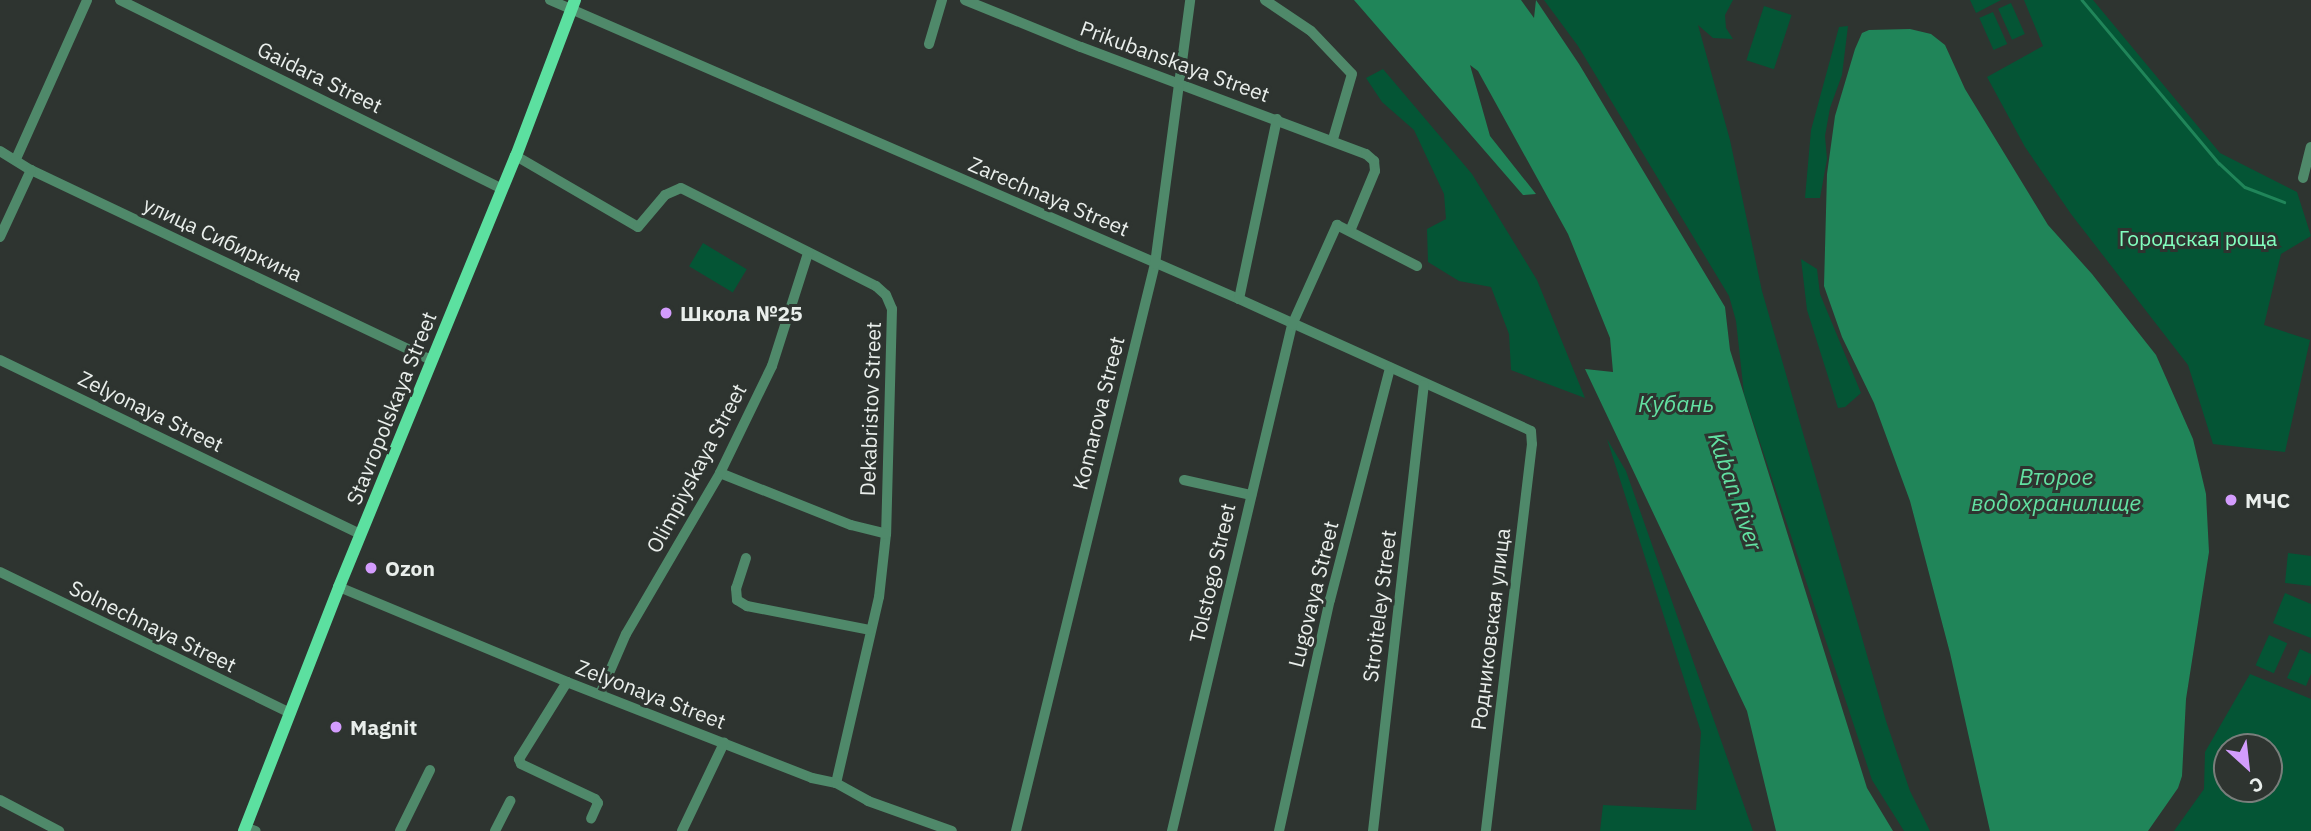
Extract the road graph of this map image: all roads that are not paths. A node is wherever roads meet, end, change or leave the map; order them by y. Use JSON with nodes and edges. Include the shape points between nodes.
{"nodes":[{"id":1,"x":87,"y":0,"type":"edge"},
{"id":2,"x":550,"y":0,"type":"edge"},
{"id":3,"x":943,"y":0,"type":"edge"},
{"id":4,"x":965,"y":0,"type":"edge"},
{"id":5,"x":1190,"y":0,"type":"edge"},
{"id":6,"x":1265,"y":0,"type":"edge"},
{"id":7,"x":125,"y":1,"type":"edge"},
{"id":8,"x":573,"y":6,"type":"edge"},
{"id":9,"x":929,"y":44,"type":"dead end"},
{"id":10,"x":1180,"y":83,"type":"junction"},
{"id":11,"x":1277,"y":119,"type":"junction"},
{"id":12,"x":1333,"y":139,"type":"junction"},
{"id":13,"x":2311,"y":147,"type":"edge"},
{"id":14,"x":0,"y":151,"type":"edge"},
{"id":15,"x":516,"y":156,"type":"junction"},
{"id":16,"x":16,"y":159,"type":"junction"},
{"id":17,"x":31,"y":170,"type":"junction"},
{"id":18,"x":2303,"y":178,"type":"dead end"},
{"id":19,"x":502,"y":189,"type":"junction"},
{"id":20,"x":1350,"y":231,"type":"junction"},
{"id":21,"x":0,"y":237,"type":"edge"},
{"id":22,"x":808,"y":253,"type":"junction"},
{"id":23,"x":1155,"y":264,"type":"junction"},
{"id":24,"x":1417,"y":266,"type":"dead end"},
{"id":25,"x":1238,"y":299,"type":"junction"},
{"id":26,"x":1292,"y":325,"type":"junction"},
{"id":27,"x":0,"y":360,"type":"edge"},
{"id":28,"x":432,"y":360,"type":"junction"},
{"id":29,"x":1390,"y":368,"type":"junction"},
{"id":30,"x":1424,"y":385,"type":"junction"},
{"id":31,"x":1531,"y":431,"type":"joint"},
{"id":32,"x":720,"y":472,"type":"junction"},
{"id":33,"x":1184,"y":480,"type":"dead end"},
{"id":34,"x":1251,"y":495,"type":"junction"},
{"id":35,"x":360,"y":534,"type":"junction"},
{"id":36,"x":886,"y":534,"type":"junction"},
{"id":37,"x":746,"y":558,"type":"dead end"},
{"id":38,"x":0,"y":572,"type":"edge"},
{"id":39,"x":339,"y":587,"type":"junction"},
{"id":40,"x":871,"y":630,"type":"junction"},
{"id":41,"x":566,"y":682,"type":"junction"},
{"id":42,"x":600,"y":694,"type":"junction"},
{"id":43,"x":290,"y":713,"type":"junction"},
{"id":44,"x":724,"y":743,"type":"junction"},
{"id":45,"x":430,"y":770,"type":"dead end"},
{"id":46,"x":836,"y":783,"type":"junction"},
{"id":47,"x":0,"y":800,"type":"edge"},
{"id":48,"x":510,"y":800,"type":"dead end"},
{"id":49,"x":591,"y":818,"type":"dead end"},
{"id":50,"x":249,"y":830,"type":"edge"},
{"id":51,"x":59,"y":831,"type":"edge"},
{"id":52,"x":400,"y":831,"type":"edge"},
{"id":53,"x":495,"y":831,"type":"edge"},
{"id":54,"x":682,"y":831,"type":"edge"},
{"id":55,"x":952,"y":831,"type":"edge"},
{"id":56,"x":1016,"y":831,"type":"edge"},
{"id":57,"x":1172,"y":831,"type":"edge"},
{"id":58,"x":1279,"y":831,"type":"edge"},
{"id":59,"x":1373,"y":831,"type":"edge"},
{"id":60,"x":1486,"y":831,"type":"edge"}],
"edges":[{"from":1,"to":16,"type":"street"},
{"from":2,"to":8,"type":"street","name":"Zarechnaya Street"},
{"from":3,"to":9,"type":"street"},
{"from":4,"to":10,"type":"street","name":"Prikubanskaya Street"},
{"from":5,"to":10,"type":"street","name":"Komarova Street"},
{"from":6,"to":12,"type":"street","via":[[1311,31],[1352,74]]},
{"from":7,"to":19,"type":"street","name":"Gaidara Street"},
{"from":8,"to":15,"type":"main road","name":"Stavropolskaya Street"},
{"from":8,"to":23,"type":"street","name":"Zarechnaya Street"},
{"from":10,"to":11,"type":"street","name":"Prikubanskaya Street"},
{"from":10,"to":23,"type":"street","name":"Komarova Street"},
{"from":11,"to":12,"type":"street","name":"Prikubanskaya Street"},
{"from":11,"to":25,"type":"street"},
{"from":12,"to":20,"type":"street","name":"Prikubanskaya Street","via":[[1374,161],[1375,171]]},
{"from":13,"to":18,"type":"street"},
{"from":14,"to":16,"type":"street","name":"улица Сибиркина"},
{"from":15,"to":19,"type":"main road","name":"Stavropolskaya Street"},
{"from":15,"to":22,"type":"street","name":"Dekabristov Street","via":[[638,227],[665,195],[681,188]]},
{"from":16,"to":17,"type":"street","name":"улица Сибиркина"},
{"from":17,"to":21,"type":"street"},
{"from":17,"to":28,"type":"street","name":"улица Сибиркина"},
{"from":19,"to":28,"type":"main road","name":"Stavropolskaya Street"},
{"from":20,"to":24,"type":"street"},
{"from":20,"to":26,"type":"street","name":"Tolstogo Street","via":[[1337,225]]},
{"from":22,"to":32,"type":"street","name":"Olimpiyskaya Street","via":[[772,366]]},
{"from":22,"to":36,"type":"street","name":"Dekabristov Street","via":[[876,286],[892,309]]},
{"from":23,"to":25,"type":"street","name":"Zarechnaya Street"},
{"from":23,"to":56,"type":"street","name":"Komarova Street"},
{"from":25,"to":26,"type":"street","name":"Zarechnaya Street"},
{"from":26,"to":29,"type":"street","name":"Zarechnaya Street"},
{"from":26,"to":34,"type":"street","name":"Tolstogo Street"},
{"from":27,"to":35,"type":"street","name":"Zelyonaya Street"},
{"from":28,"to":35,"type":"main road","name":"Stavropolskaya Street"},
{"from":29,"to":30,"type":"street","name":"Zarechnaya Street"},
{"from":29,"to":58,"type":"street","name":"Lugovaya Street"},
{"from":30,"to":31,"type":"street","name":"Zarechnaya Street"},
{"from":30,"to":59,"type":"street","name":"Stroiteley Street"},
{"from":31,"to":60,"type":"street","name":"Родниковская улица"},
{"from":32,"to":36,"type":"street","via":[[851,525]]},
{"from":32,"to":42,"type":"street","name":"Olimpiyskaya Street","via":[[626,634]]},
{"from":33,"to":34,"type":"street"},
{"from":34,"to":57,"type":"street","name":"Tolstogo Street"},
{"from":35,"to":39,"type":"main road","name":"Stavropolskaya Street"},
{"from":36,"to":40,"type":"street","name":"Dekabristov Street"},
{"from":37,"to":40,"type":"street","via":[[736,588],[737,600],[747,606]]},
{"from":38,"to":43,"type":"street","name":"Solnechnaya Street"},
{"from":39,"to":41,"type":"street","name":"Zelyonaya Street"},
{"from":39,"to":43,"type":"main road","name":"Stavropolskaya Street"},
{"from":40,"to":46,"type":"street","name":"Dekabristov Street"},
{"from":41,"to":42,"type":"street","name":"Zelyonaya Street"},
{"from":41,"to":49,"type":"street","via":[[519,760],[595,799],[598,803]]},
{"from":42,"to":44,"type":"street","name":"Zelyonaya Street"},
{"from":43,"to":50,"type":"main road","name":"Stavropolskaya Street"},
{"from":44,"to":46,"type":"street","name":"Zelyonaya Street"},
{"from":44,"to":54,"type":"street"},
{"from":45,"to":52,"type":"street"},
{"from":46,"to":55,"type":"street","name":"Zelyonaya Street","via":[[868,801]]},
{"from":47,"to":51,"type":"street"},
{"from":48,"to":53,"type":"street"}]}
